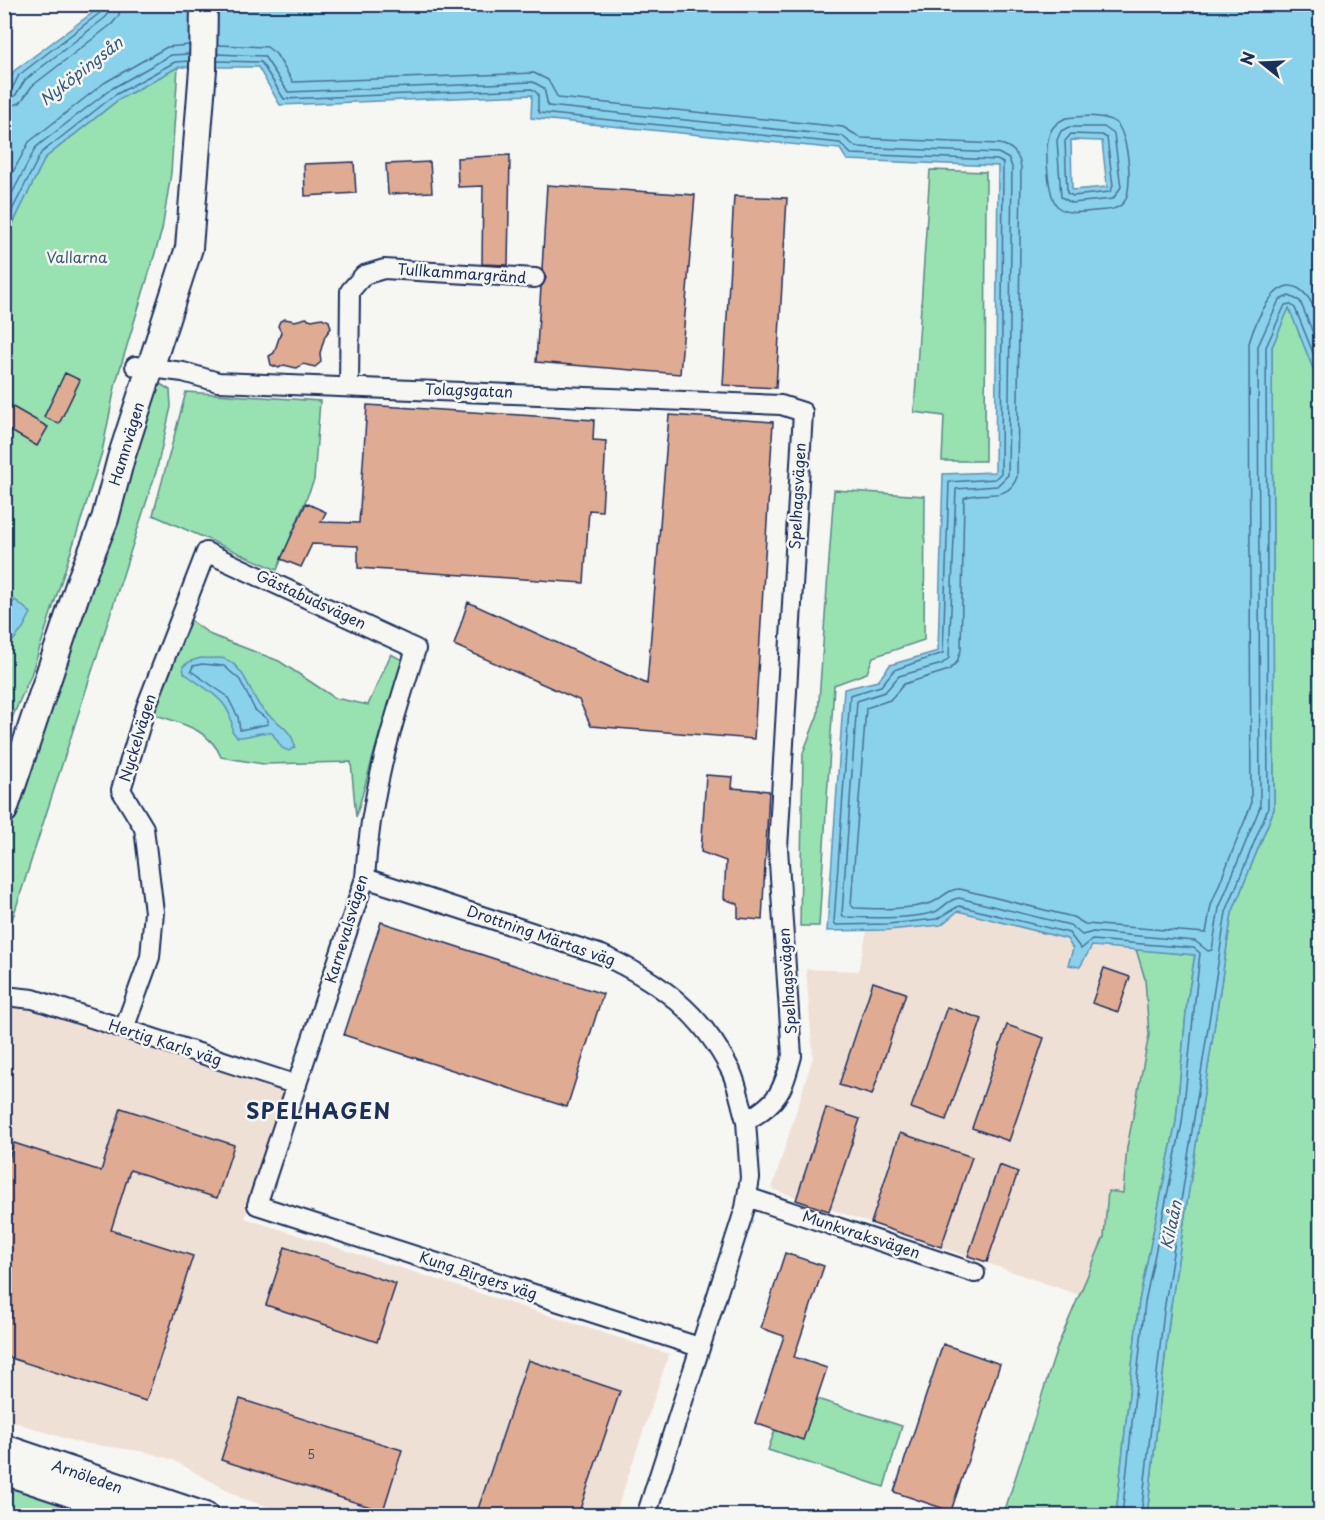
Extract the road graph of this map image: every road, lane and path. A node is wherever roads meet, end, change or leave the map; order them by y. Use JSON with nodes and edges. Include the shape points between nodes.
{"nodes":[{"id":1,"x":192,"y":4,"type":"edge"},
{"id":2,"x":204,"y":4,"type":"edge"},
{"id":3,"x":198,"y":69,"type":"junction"},
{"id":4,"x":535,"y":278,"type":"dead end"},
{"id":5,"x":143,"y":367,"type":"junction"},
{"id":6,"x":349,"y":387,"type":"junction"},
{"id":7,"x":803,"y":412,"type":"joint"},
{"id":8,"x":206,"y":552,"type":"joint"},
{"id":9,"x":416,"y":649,"type":"joint"},
{"id":10,"x":4,"y":778,"type":"edge"},
{"id":11,"x":4,"y":810,"type":"edge"},
{"id":12,"x":365,"y":878,"type":"junction"},
{"id":13,"x":4,"y":982,"type":"edge"},
{"id":14,"x":4,"y":996,"type":"edge"},
{"id":15,"x":33,"y":999,"type":"junction"},
{"id":16,"x":124,"y":1029,"type":"junction"},
{"id":17,"x":297,"y":1085,"type":"junction"},
{"id":18,"x":746,"y":1120,"type":"junction"},
{"id":19,"x":747,"y":1197,"type":"junction"},
{"id":20,"x":257,"y":1205,"type":"joint"},
{"id":21,"x":975,"y":1273,"type":"dead end"},
{"id":22,"x":699,"y":1347,"type":"junction"},
{"id":23,"x":4,"y":1448,"type":"edge"},
{"id":24,"x":4,"y":1471,"type":"edge"},
{"id":25,"x":139,"y":1515,"type":"edge"},
{"id":26,"x":205,"y":1515,"type":"edge"},
{"id":27,"x":646,"y":1515,"type":"edge"}],
"edges":[{"from":1,"to":3,"type":"main road"},
{"from":2,"to":3,"type":"main road"},
{"from":3,"to":5,"type":"main road","name":"Hamnvägen","via":[[189,248]]},
{"from":4,"to":6,"type":"street","name":"Tullkammargränd","via":[[384,268],[364,275],[350,291]]},
{"from":5,"to":6,"type":"street","name":"Tolagsgatan","via":[[218,382]]},
{"from":5,"to":10,"type":"main road","name":"Hamnvägen"},
{"from":5,"to":11,"type":"main road","name":"Hamnvägen","via":[[105,519]]},
{"from":6,"to":7,"type":"street","name":"Tolagsgatan","via":[[781,405]]},
{"from":7,"to":18,"type":"street","name":"Spelhagsvägen","via":[[778,848],[792,1056],[778,1095],[768,1108]]},
{"from":8,"to":9,"type":"street","name":"Gästabudsvägen"},
{"from":8,"to":16,"type":"street","name":"Nyckelvägen","via":[[146,707],[121,790],[144,828],[154,912],[150,957]]},
{"from":9,"to":12,"type":"street","name":"Karnevalsvägen","via":[[377,779]]},
{"from":12,"to":17,"type":"street","name":"Karnevalsvägen"},
{"from":12,"to":18,"type":"street","name":"Drottning Märtas väg","via":[[602,955],[639,972],[688,1010],[712,1041],[731,1073]]},
{"from":13,"to":15,"type":"street","name":"Hertig Karls väg"},
{"from":14,"to":15,"type":"street","name":"Hertig Karls väg"},
{"from":15,"to":16,"type":"street","name":"Hertig Karls väg"},
{"from":16,"to":17,"type":"street","name":"Hertig Karls väg"},
{"from":17,"to":20,"type":"street","name":"Karnevalsvägen"},
{"from":18,"to":19,"type":"street","via":[[750,1178]]},
{"from":19,"to":21,"type":"street","name":"Munkvraksvägen"},
{"from":19,"to":22,"type":"street"},
{"from":20,"to":22,"type":"street","name":"Kung Birgers väg"},
{"from":22,"to":27,"type":"street"},
{"from":23,"to":26,"type":"main road","name":"Arnöleden"},
{"from":24,"to":25,"type":"main road","name":"Arnöleden"}]}
